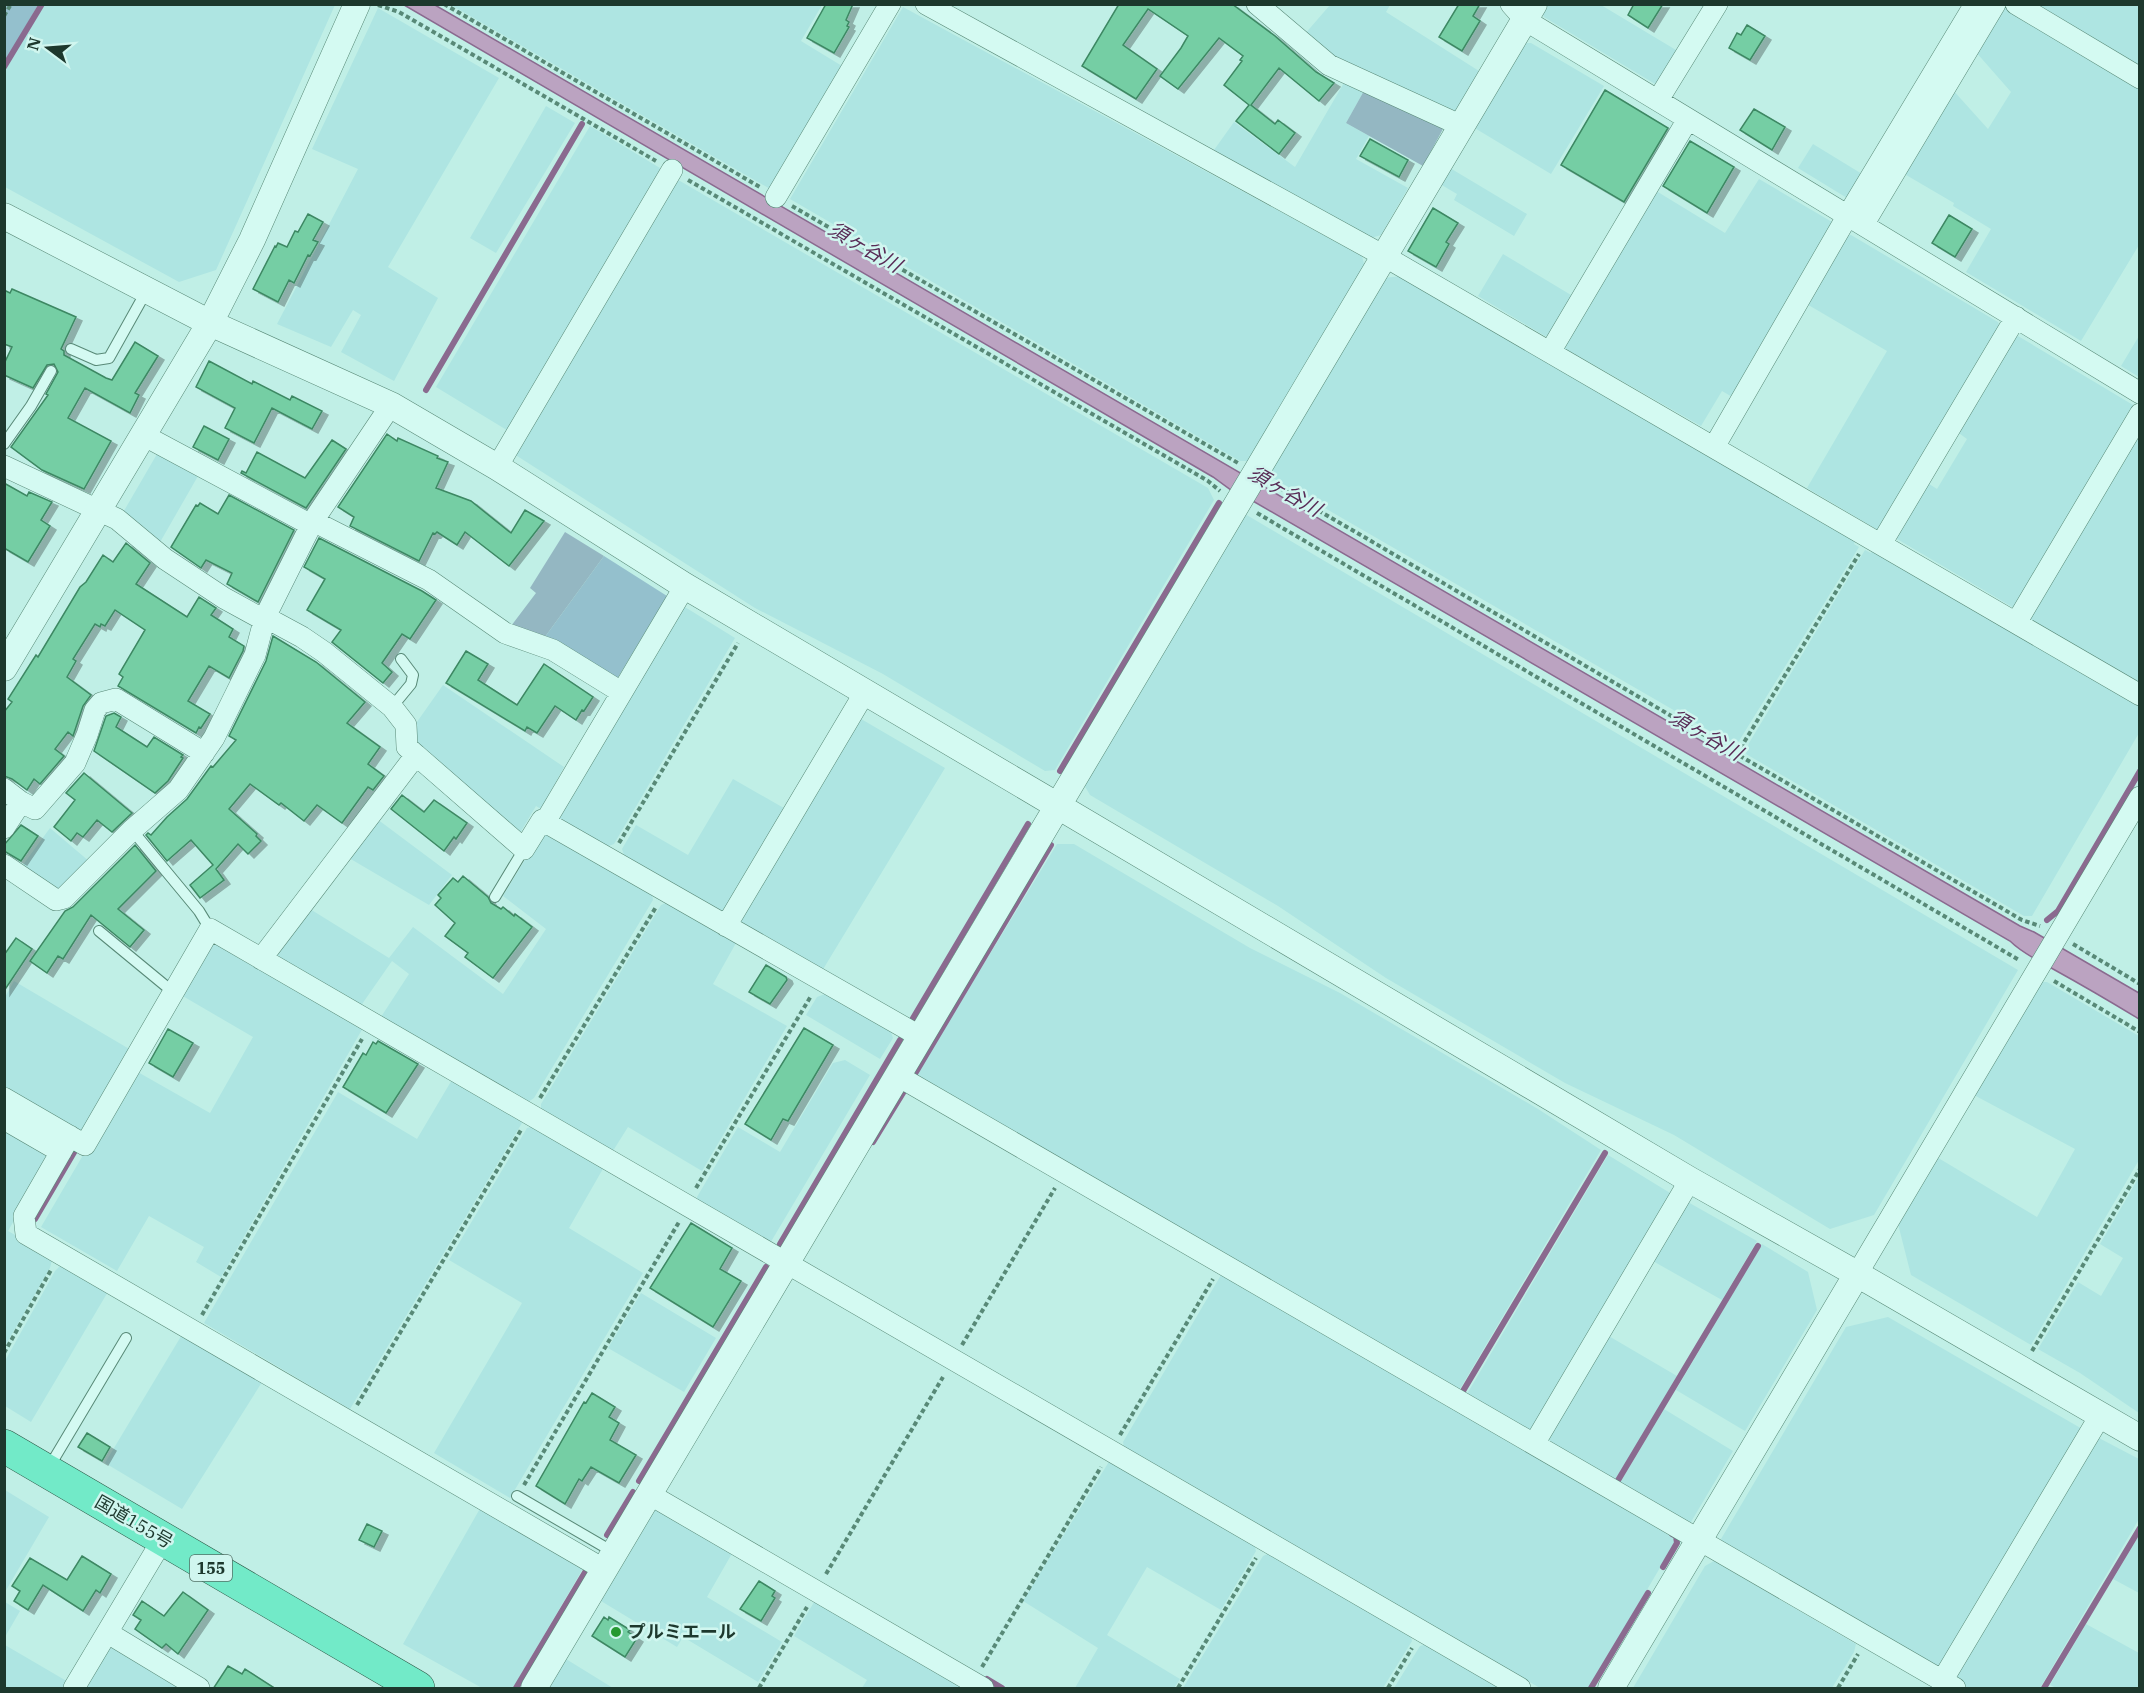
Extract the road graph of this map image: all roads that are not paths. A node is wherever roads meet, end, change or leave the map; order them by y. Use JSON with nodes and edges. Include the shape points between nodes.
{"nodes":[{"id":1,"x":357,"y":4,"type":"edge"},
{"id":2,"x":890,"y":4,"type":"edge"},
{"id":3,"x":926,"y":4,"type":"edge"},
{"id":4,"x":1257,"y":4,"type":"edge"},
{"id":5,"x":1717,"y":4,"type":"edge"},
{"id":6,"x":1975,"y":4,"type":"edge"},
{"id":7,"x":1995,"y":4,"type":"edge"},
{"id":8,"x":2016,"y":4,"type":"edge"},
{"id":9,"x":1523,"y":10,"type":"edge"},
{"id":10,"x":2139,"y":78,"type":"edge"},
{"id":11,"x":1658,"y":100,"type":"junction"},
{"id":12,"x":1688,"y":119,"type":"junction"},
{"id":13,"x":1462,"y":126,"type":"junction"},
{"id":14,"x":672,"y":170,"type":"road end"},
{"id":15,"x":776,"y":197,"type":"road end"},
{"id":16,"x":4,"y":216,"type":"edge"},
{"id":17,"x":1855,"y":220,"type":"junction"},
{"id":18,"x":1384,"y":256,"type":"junction"},
{"id":19,"x":147,"y":290,"type":"junction"},
{"id":20,"x":2016,"y":317,"type":"junction"},
{"id":21,"x":210,"y":323,"type":"junction"},
{"id":22,"x":71,"y":349,"type":"dead end"},
{"id":23,"x":1550,"y":352,"type":"junction"},
{"id":24,"x":51,"y":371,"type":"dead end"},
{"id":25,"x":2139,"y":393,"type":"edge"},
{"id":26,"x":391,"y":405,"type":"junction"},
{"id":27,"x":2139,"y":414,"type":"edge"},
{"id":28,"x":143,"y":435,"type":"junction"},
{"id":29,"x":4,"y":444,"type":"edge"},
{"id":30,"x":1714,"y":447,"type":"junction"},
{"id":31,"x":4,"y":466,"type":"edge"},
{"id":32,"x":497,"y":466,"type":"junction"},
{"id":33,"x":98,"y":511,"type":"junction"},
{"id":34,"x":312,"y":523,"type":"junction"},
{"id":35,"x":1875,"y":541,"type":"junction"},
{"id":36,"x":685,"y":586,"type":"junction"},
{"id":37,"x":265,"y":618,"type":"junction"},
{"id":38,"x":2016,"y":623,"type":"junction"},
{"id":39,"x":401,"y":659,"type":"dead end"},
{"id":40,"x":4,"y":668,"type":"edge"},
{"id":41,"x":621,"y":692,"type":"junction"},
{"id":42,"x":865,"y":692,"type":"junction"},
{"id":43,"x":2139,"y":695,"type":"edge"},
{"id":44,"x":392,"y":707,"type":"junction"},
{"id":45,"x":204,"y":753,"type":"junction"},
{"id":46,"x":416,"y":755,"type":"junction"},
{"id":47,"x":13,"y":796,"type":"edge"},
{"id":48,"x":2139,"y":798,"type":"edge"},
{"id":49,"x":1058,"y":806,"type":"junction"},
{"id":50,"x":545,"y":822,"type":"junction"},
{"id":51,"x":4,"y":828,"type":"edge"},
{"id":52,"x":132,"y":830,"type":"junction"},
{"id":53,"x":524,"y":849,"type":"junction"},
{"id":54,"x":4,"y":866,"type":"edge"},
{"id":55,"x":495,"y":897,"type":"dead end"},
{"id":56,"x":726,"y":926,"type":"junction"},
{"id":57,"x":210,"y":929,"type":"junction"},
{"id":58,"x":99,"y":931,"type":"dead end"},
{"id":59,"x":261,"y":959,"type":"junction"},
{"id":60,"x":173,"y":992,"type":"junction"},
{"id":61,"x":921,"y":1037,"type":"junction"},
{"id":62,"x":898,"y":1076,"type":"junction"},
{"id":63,"x":4,"y":1098,"type":"edge"},
{"id":64,"x":4,"y":1119,"type":"edge"},
{"id":65,"x":65,"y":1144,"type":"junction"},
{"id":66,"x":1690,"y":1180,"type":"junction"},
{"id":67,"x":787,"y":1263,"type":"junction"},
{"id":68,"x":1857,"y":1274,"type":"junction"},
{"id":69,"x":126,"y":1338,"type":"dead end"},
{"id":70,"x":2100,"y":1416,"type":"junction"},
{"id":71,"x":2139,"y":1438,"type":"edge"},
{"id":72,"x":1534,"y":1444,"type":"junction"},
{"id":73,"x":4,"y":1446,"type":"edge"},
{"id":74,"x":46,"y":1471,"type":"junction"},
{"id":75,"x":649,"y":1494,"type":"junction"},
{"id":76,"x":517,"y":1496,"type":"road end"},
{"id":77,"x":163,"y":1539,"type":"junction"},
{"id":78,"x":1699,"y":1540,"type":"junction"},
{"id":79,"x":610,"y":1562,"type":"junction"},
{"id":80,"x":108,"y":1633,"type":"junction"},
{"id":81,"x":1948,"y":1685,"type":"edge"},
{"id":82,"x":978,"y":1686,"type":"edge"},
{"id":83,"x":74,"y":1689,"type":"edge"},
{"id":84,"x":199,"y":1689,"type":"edge"},
{"id":85,"x":418,"y":1689,"type":"edge"},
{"id":86,"x":534,"y":1689,"type":"edge"},
{"id":87,"x":1520,"y":1689,"type":"edge"},
{"id":88,"x":1611,"y":1689,"type":"edge"}],
"edges":[{"from":1,"to":21,"type":"street","via":[[252,240]]},
{"from":2,"to":15,"type":"street"},
{"from":3,"to":18,"type":"street"},
{"from":4,"to":13,"type":"street","via":[[1329,65]]},
{"from":5,"to":11,"type":"street"},
{"from":6,"to":17,"type":"street"},
{"from":7,"to":17,"type":"street"},
{"from":8,"to":10,"type":"street"},
{"from":9,"to":11,"type":"street"},
{"from":9,"to":13,"type":"street"},
{"from":11,"to":12,"type":"street"},
{"from":12,"to":17,"type":"street"},
{"from":12,"to":23,"type":"street"},
{"from":13,"to":18,"type":"street"},
{"from":14,"to":32,"type":"street"},
{"from":16,"to":19,"type":"street"},
{"from":17,"to":20,"type":"street"},
{"from":17,"to":30,"type":"street"},
{"from":18,"to":23,"type":"street"},
{"from":18,"to":49,"type":"street"},
{"from":19,"to":21,"type":"street"},
{"from":19,"to":22,"type":"lane","via":[[109,358],[96,360]]},
{"from":20,"to":25,"type":"street"},
{"from":20,"to":35,"type":"street"},
{"from":21,"to":26,"type":"street"},
{"from":21,"to":28,"type":"street"},
{"from":23,"to":30,"type":"street"},
{"from":24,"to":29,"type":"lane"},
{"from":26,"to":32,"type":"street"},
{"from":26,"to":34,"type":"street"},
{"from":27,"to":38,"type":"street"},
{"from":28,"to":33,"type":"street"},
{"from":28,"to":34,"type":"street"},
{"from":30,"to":35,"type":"street"},
{"from":31,"to":33,"type":"street"},
{"from":32,"to":36,"type":"street"},
{"from":33,"to":37,"type":"street","via":[[117,519],[165,559],[224,598]]},
{"from":33,"to":40,"type":"street"},
{"from":34,"to":37,"type":"street"},
{"from":34,"to":41,"type":"street","via":[[429,580],[505,633],[553,650]]},
{"from":35,"to":38,"type":"street"},
{"from":36,"to":41,"type":"street"},
{"from":36,"to":42,"type":"street"},
{"from":37,"to":44,"type":"street","via":[[324,652]]},
{"from":37,"to":45,"type":"street","via":[[255,655]]},
{"from":38,"to":43,"type":"street"},
{"from":39,"to":44,"type":"lane","via":[[413,675],[411,684]]},
{"from":41,"to":50,"type":"street"},
{"from":42,"to":49,"type":"street"},
{"from":42,"to":56,"type":"street"},
{"from":44,"to":46,"type":"street","via":[[406,724],[407,747]]},
{"from":45,"to":47,"type":"street","via":[[116,699],[101,703],[95,710],[75,763],[35,809]]},
{"from":45,"to":52,"type":"street","via":[[178,790]]},
{"from":46,"to":53,"type":"street"},
{"from":46,"to":59,"type":"street"},
{"from":47,"to":51,"type":"street"},
{"from":48,"to":68,"type":"street"},
{"from":49,"to":61,"type":"street"},
{"from":49,"to":66,"type":"street"},
{"from":50,"to":53,"type":"street","via":[[542,820]]},
{"from":50,"to":56,"type":"street"},
{"from":52,"to":54,"type":"street","via":[[64,898],[56,900]]},
{"from":52,"to":57,"type":"lane"},
{"from":53,"to":55,"type":"lane"},
{"from":56,"to":61,"type":"street"},
{"from":57,"to":59,"type":"street"},
{"from":57,"to":60,"type":"street"},
{"from":58,"to":60,"type":"lane"},
{"from":59,"to":67,"type":"street"},
{"from":60,"to":65,"type":"street","via":[[85,1145]]},
{"from":61,"to":62,"type":"street"},
{"from":62,"to":67,"type":"street"},
{"from":62,"to":72,"type":"street"},
{"from":63,"to":65,"type":"street"},
{"from":64,"to":65,"type":"street"},
{"from":65,"to":79,"type":"street","via":[[24,1216],[26,1234],[348,1421]]},
{"from":66,"to":68,"type":"street"},
{"from":66,"to":72,"type":"street"},
{"from":67,"to":75,"type":"street"},
{"from":67,"to":87,"type":"street"},
{"from":68,"to":70,"type":"street"},
{"from":68,"to":78,"type":"street"},
{"from":69,"to":74,"type":"lane"},
{"from":70,"to":71,"type":"street"},
{"from":70,"to":81,"type":"street"},
{"from":72,"to":78,"type":"street"},
{"from":73,"to":74,"type":"highway","name":"国道155号","number":"155"},
{"from":74,"to":77,"type":"highway","name":"国道155号","number":"155"},
{"from":75,"to":79,"type":"street"},
{"from":75,"to":82,"type":"street"},
{"from":76,"to":79,"type":"lane"},
{"from":77,"to":80,"type":"street"},
{"from":77,"to":85,"type":"highway","name":"国道155号","number":"155"},
{"from":78,"to":81,"type":"street"},
{"from":78,"to":88,"type":"street"},
{"from":79,"to":86,"type":"street"},
{"from":80,"to":83,"type":"street"},
{"from":80,"to":84,"type":"street"}]}
